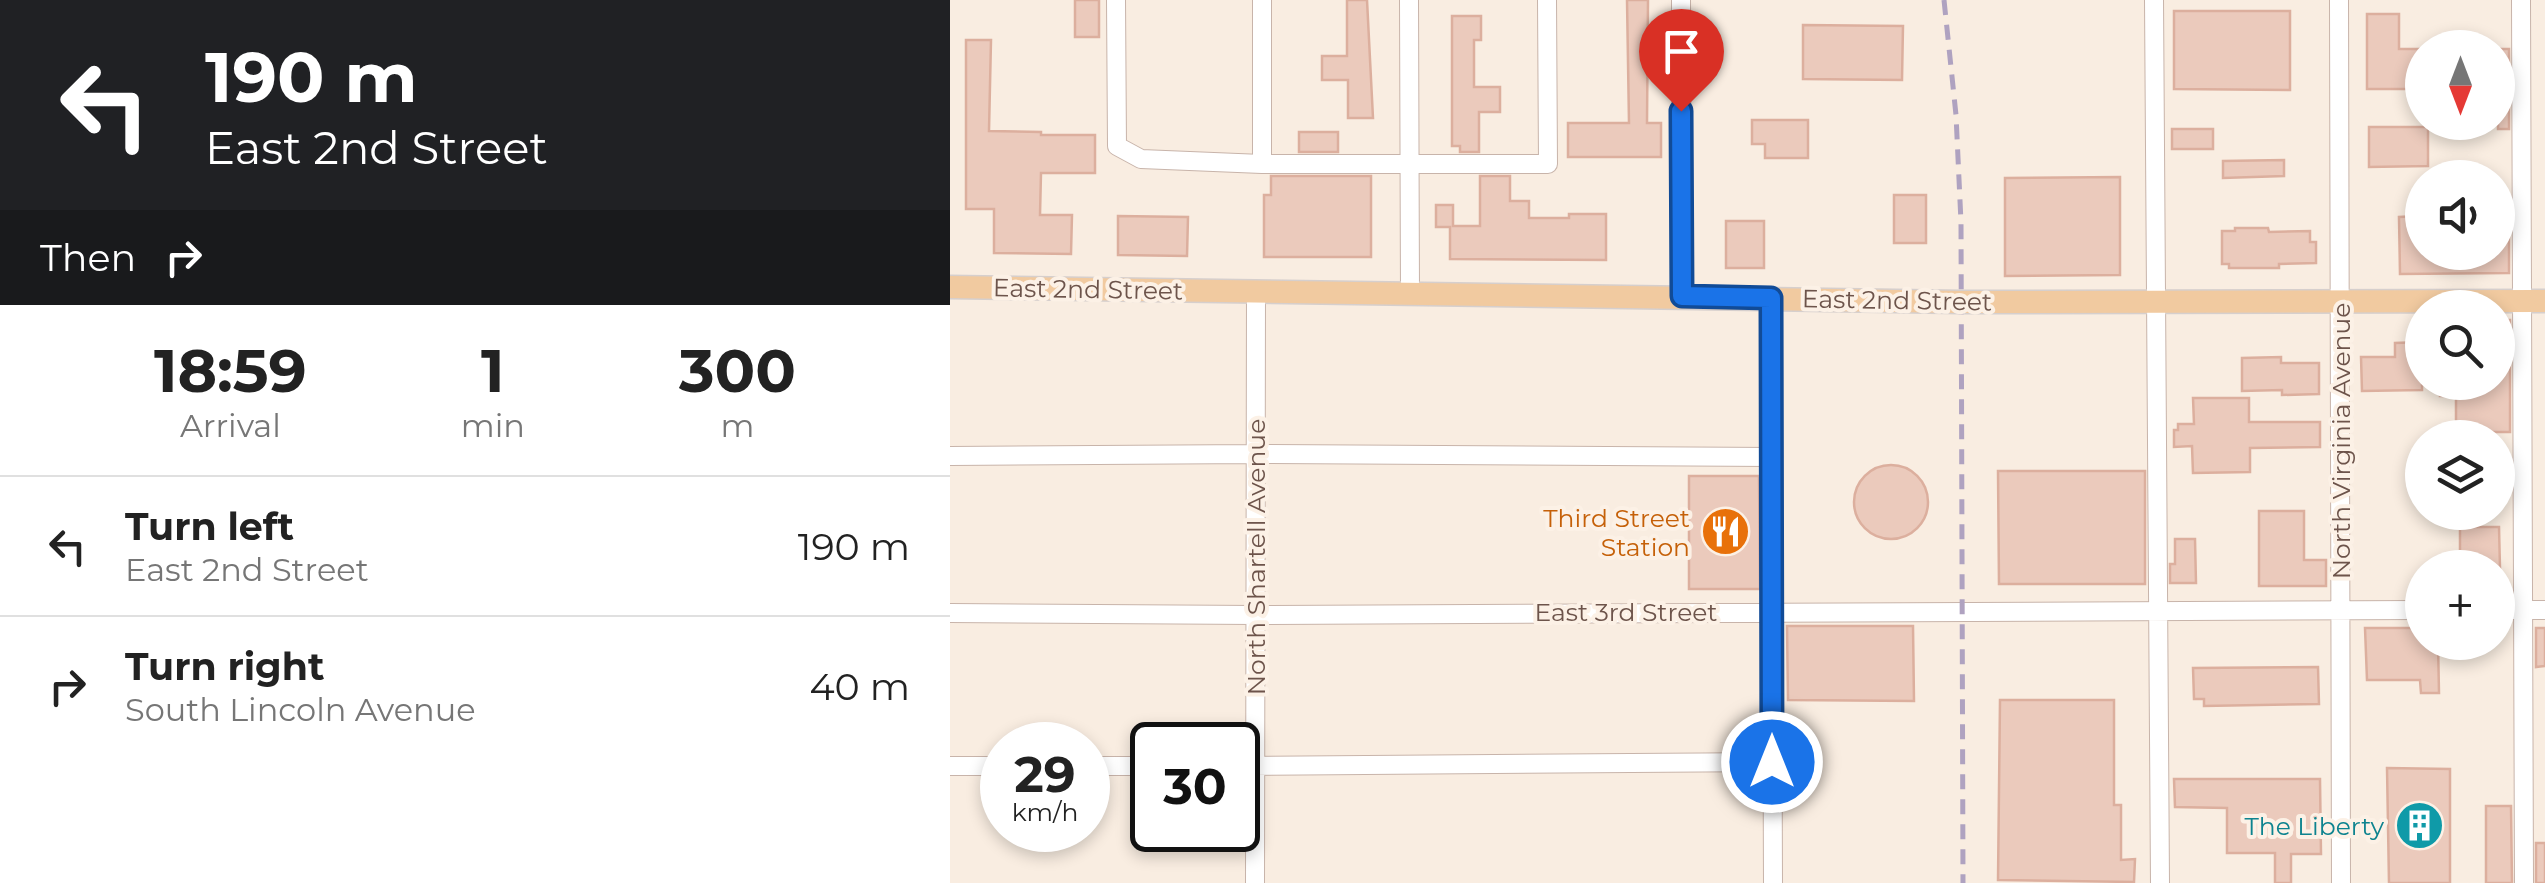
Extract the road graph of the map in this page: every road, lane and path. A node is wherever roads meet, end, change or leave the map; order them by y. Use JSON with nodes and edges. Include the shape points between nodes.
{"nodes":[{"id":1,"x":1116,"y":0,"type":"edge"},
{"id":2,"x":1262,"y":0,"type":"edge"},
{"id":3,"x":1409,"y":0,"type":"edge"},
{"id":4,"x":1547,"y":0,"type":"edge"},
{"id":5,"x":1681,"y":0,"type":"edge"},
{"id":6,"x":2154,"y":0,"type":"edge"},
{"id":7,"x":2339,"y":0,"type":"edge"},
{"id":8,"x":2521,"y":0,"type":"edge"},
{"id":9,"x":1262,"y":164,"type":"junction"},
{"id":10,"x":1409,"y":166,"type":"junction"},
{"id":11,"x":950,"y":287,"type":"edge"},
{"id":12,"x":1256,"y":292,"type":"junction"},
{"id":13,"x":1410,"y":294,"type":"junction"},
{"id":14,"x":1682,"y":296,"type":"junction"},
{"id":15,"x":1771,"y":298,"type":"junction"},
{"id":16,"x":2158,"y":301,"type":"junction"},
{"id":17,"x":2341,"y":301,"type":"junction"},
{"id":18,"x":2534,"y":301,"type":"edge"},
{"id":19,"x":1256,"y":454,"type":"junction"},
{"id":20,"x":950,"y":456,"type":"edge"},
{"id":21,"x":1772,"y":457,"type":"junction"},
{"id":22,"x":2341,"y":610,"type":"junction"},
{"id":23,"x":2405,"y":610,"type":"edge"},
{"id":24,"x":2515,"y":610,"type":"edge"},
{"id":25,"x":2522,"y":610,"type":"junction"},
{"id":26,"x":2545,"y":610,"type":"edge"},
{"id":27,"x":1772,"y":611,"type":"junction"},
{"id":28,"x":2159,"y":611,"type":"junction"},
{"id":29,"x":950,"y":613,"type":"edge"},
{"id":30,"x":1256,"y":614,"type":"junction"},
{"id":31,"x":1250,"y":722,"type":"edge"},
{"id":32,"x":1772,"y":762,"type":"junction"},
{"id":33,"x":950,"y":766,"type":"edge"},
{"id":34,"x":980,"y":766,"type":"edge"},
{"id":35,"x":1260,"y":766,"type":"edge"},
{"id":36,"x":1253,"y":852,"type":"edge"},
{"id":37,"x":1255,"y":883,"type":"edge"},
{"id":38,"x":1772,"y":883,"type":"edge"},
{"id":39,"x":2160,"y":883,"type":"edge"},
{"id":40,"x":2341,"y":883,"type":"edge"},
{"id":41,"x":2524,"y":883,"type":"edge"}],
"edges":[{"from":1,"to":9,"type":"street","via":[[1117,146],[1141,158]]},
{"from":2,"to":9,"type":"street"},
{"from":3,"to":10,"type":"street"},
{"from":4,"to":10,"type":"street","via":[[1548,164]]},
{"from":5,"to":14,"type":"street"},
{"from":6,"to":16,"type":"street"},
{"from":7,"to":17,"type":"street","name":"North Virginia Avenue"},
{"from":8,"to":18,"type":"street"},
{"from":9,"to":10,"type":"street"},
{"from":10,"to":13,"type":"street"},
{"from":11,"to":12,"type":"main road","name":"East 2nd Street"},
{"from":12,"to":13,"type":"main road","name":"East 2nd Street"},
{"from":12,"to":19,"type":"street","name":"North Shartell Avenue"},
{"from":13,"to":14,"type":"main road","name":"East 2nd Street"},
{"from":14,"to":15,"type":"main road","name":"East 2nd Street"},
{"from":15,"to":16,"type":"main road","name":"East 2nd Street"},
{"from":15,"to":21,"type":"street"},
{"from":16,"to":17,"type":"main road","name":"East 2nd Street"},
{"from":16,"to":28,"type":"street"},
{"from":17,"to":18,"type":"main road","name":"East 2nd Street"},
{"from":17,"to":22,"type":"street","name":"North Virginia Avenue"},
{"from":18,"to":25,"type":"street"},
{"from":19,"to":20,"type":"street"},
{"from":19,"to":21,"type":"street"},
{"from":19,"to":30,"type":"street","name":"North Shartell Avenue"},
{"from":21,"to":27,"type":"street"},
{"from":22,"to":23,"type":"street","name":"East 3rd Street"},
{"from":22,"to":28,"type":"street","name":"East 3rd Street"},
{"from":22,"to":40,"type":"street","name":"North Virginia Avenue"},
{"from":24,"to":25,"type":"street"},
{"from":25,"to":26,"type":"street"},
{"from":25,"to":41,"type":"street"},
{"from":27,"to":28,"type":"street","name":"East 3rd Street"},
{"from":27,"to":30,"type":"street","name":"East 3rd Street"},
{"from":27,"to":32,"type":"street"},
{"from":28,"to":39,"type":"street"},
{"from":29,"to":30,"type":"street","name":"East 3rd Street"},
{"from":30,"to":31,"type":"street","name":"North Shartell Avenue"},
{"from":32,"to":35,"type":"street"},
{"from":32,"to":38,"type":"street"},
{"from":33,"to":34,"type":"street"},
{"from":36,"to":37,"type":"street","name":"North Shartell Avenue"}]}
